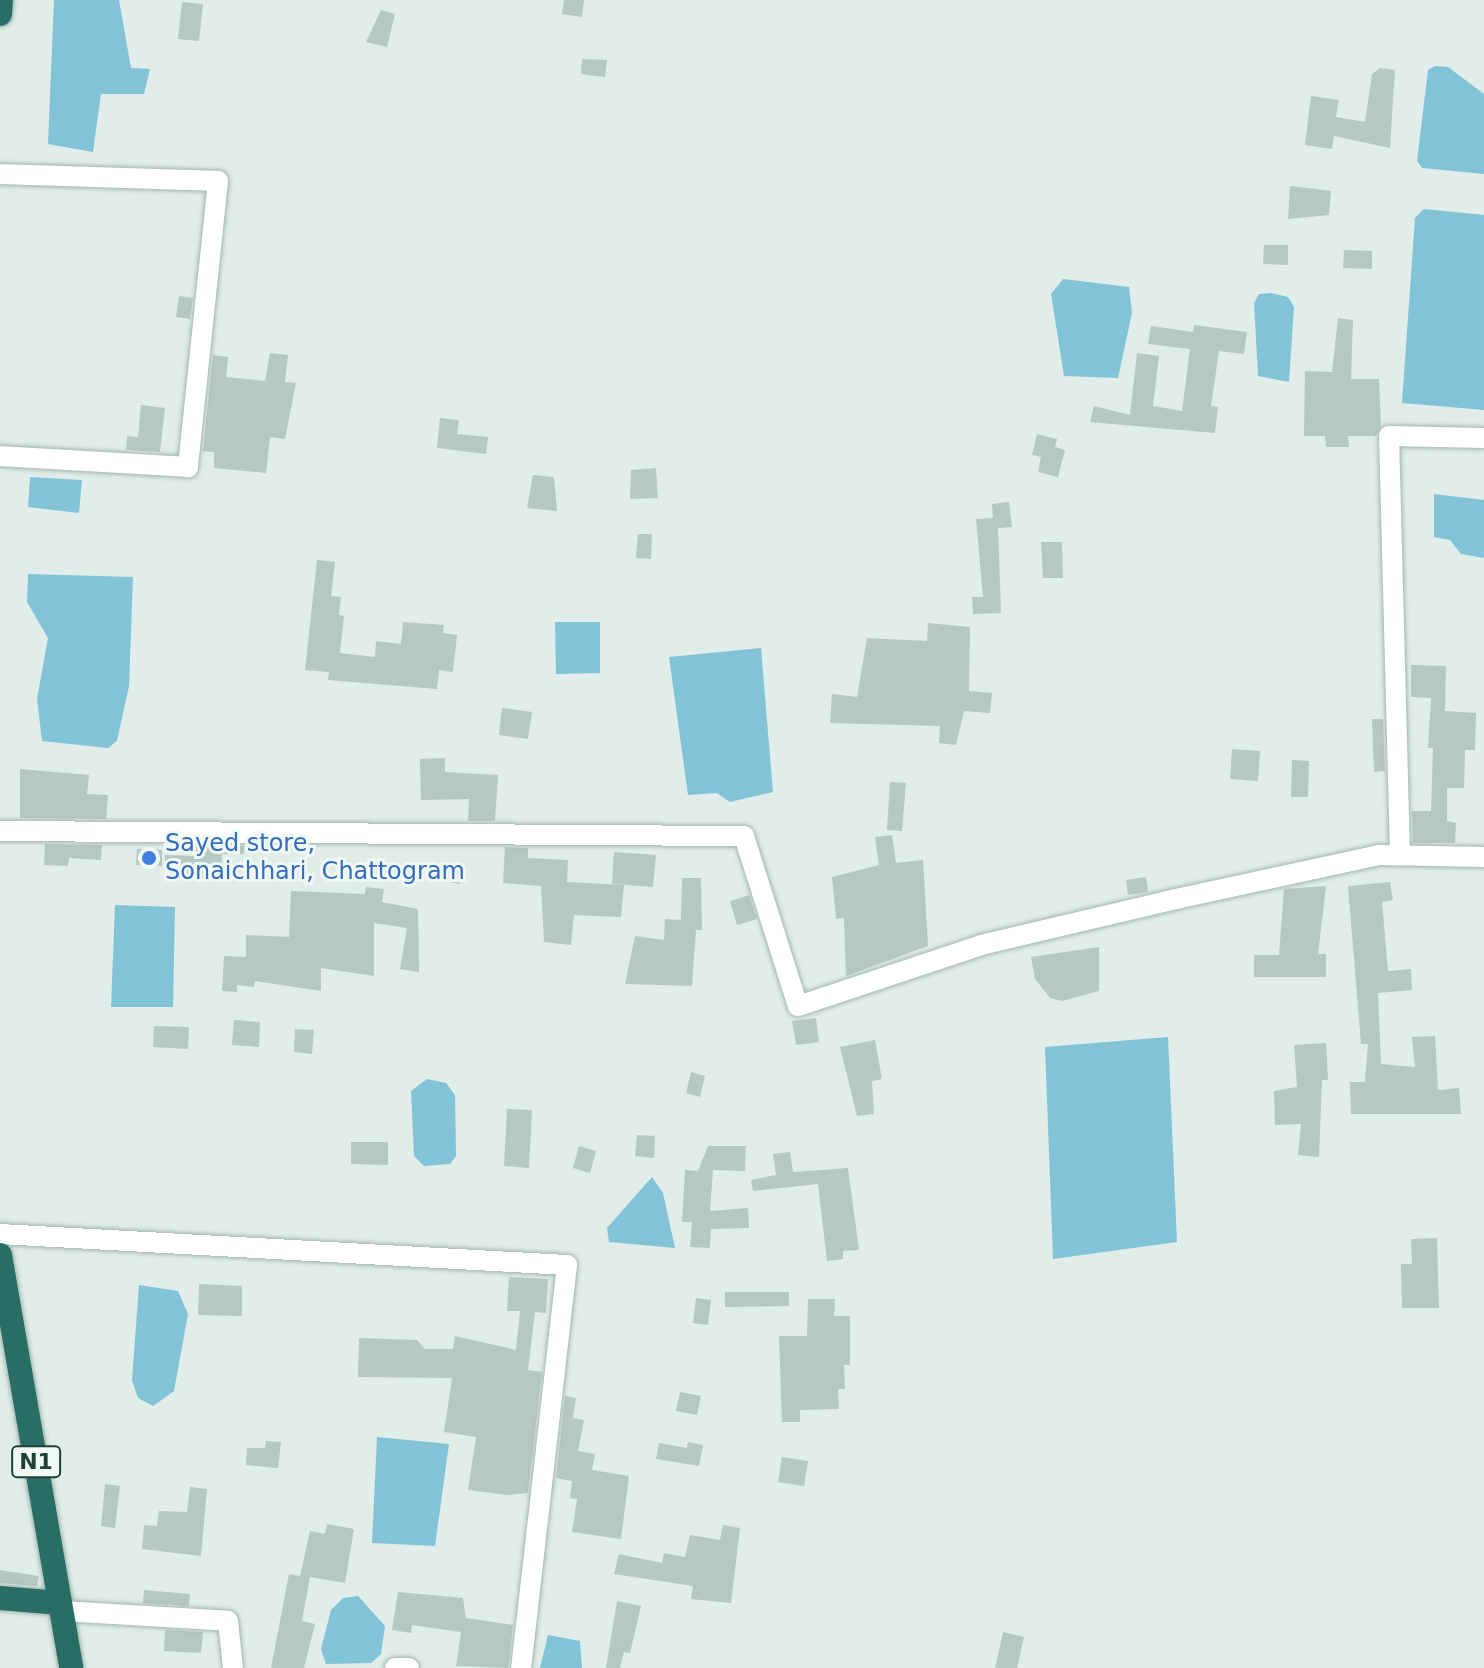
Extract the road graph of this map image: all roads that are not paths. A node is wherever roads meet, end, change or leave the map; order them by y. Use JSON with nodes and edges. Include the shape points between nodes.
{"nodes":[{"id":1,"x":1,"y":0,"type":"edge"},
{"id":2,"x":0,"y":14,"type":"edge"},
{"id":3,"x":0,"y":174,"type":"edge"},
{"id":4,"x":1484,"y":438,"type":"edge"},
{"id":5,"x":0,"y":456,"type":"edge"},
{"id":6,"x":0,"y":831,"type":"edge"},
{"id":7,"x":1400,"y":855,"type":"junction"},
{"id":8,"x":1484,"y":857,"type":"edge"},
{"id":9,"x":0,"y":1234,"type":"edge"},
{"id":10,"x":0,"y":1255,"type":"edge"},
{"id":11,"x":0,"y":1598,"type":"edge"},
{"id":12,"x":61,"y":1607,"type":"junction"},
{"id":13,"x":71,"y":1668,"type":"edge"},
{"id":14,"x":233,"y":1668,"type":"edge"},
{"id":15,"x":395,"y":1668,"type":"edge"},
{"id":16,"x":409,"y":1668,"type":"edge"},
{"id":17,"x":521,"y":1668,"type":"edge"}],
"edges":[{"from":1,"to":2,"type":"highway"},
{"from":3,"to":5,"type":"street","via":[[218,181],[188,467]]},
{"from":4,"to":7,"type":"street","via":[[1389,436]]},
{"from":6,"to":7,"type":"street","via":[[744,836],[798,1006],[981,945]]},
{"from":7,"to":8,"type":"street"},
{"from":9,"to":17,"type":"street","via":[[567,1265]]},
{"from":10,"to":12,"type":"highway","number":"N1"},
{"from":11,"to":12,"type":"highway"},
{"from":12,"to":13,"type":"highway","number":"N1"},
{"from":12,"to":14,"type":"street","via":[[228,1621]]},
{"from":15,"to":16,"type":"street"}]}
